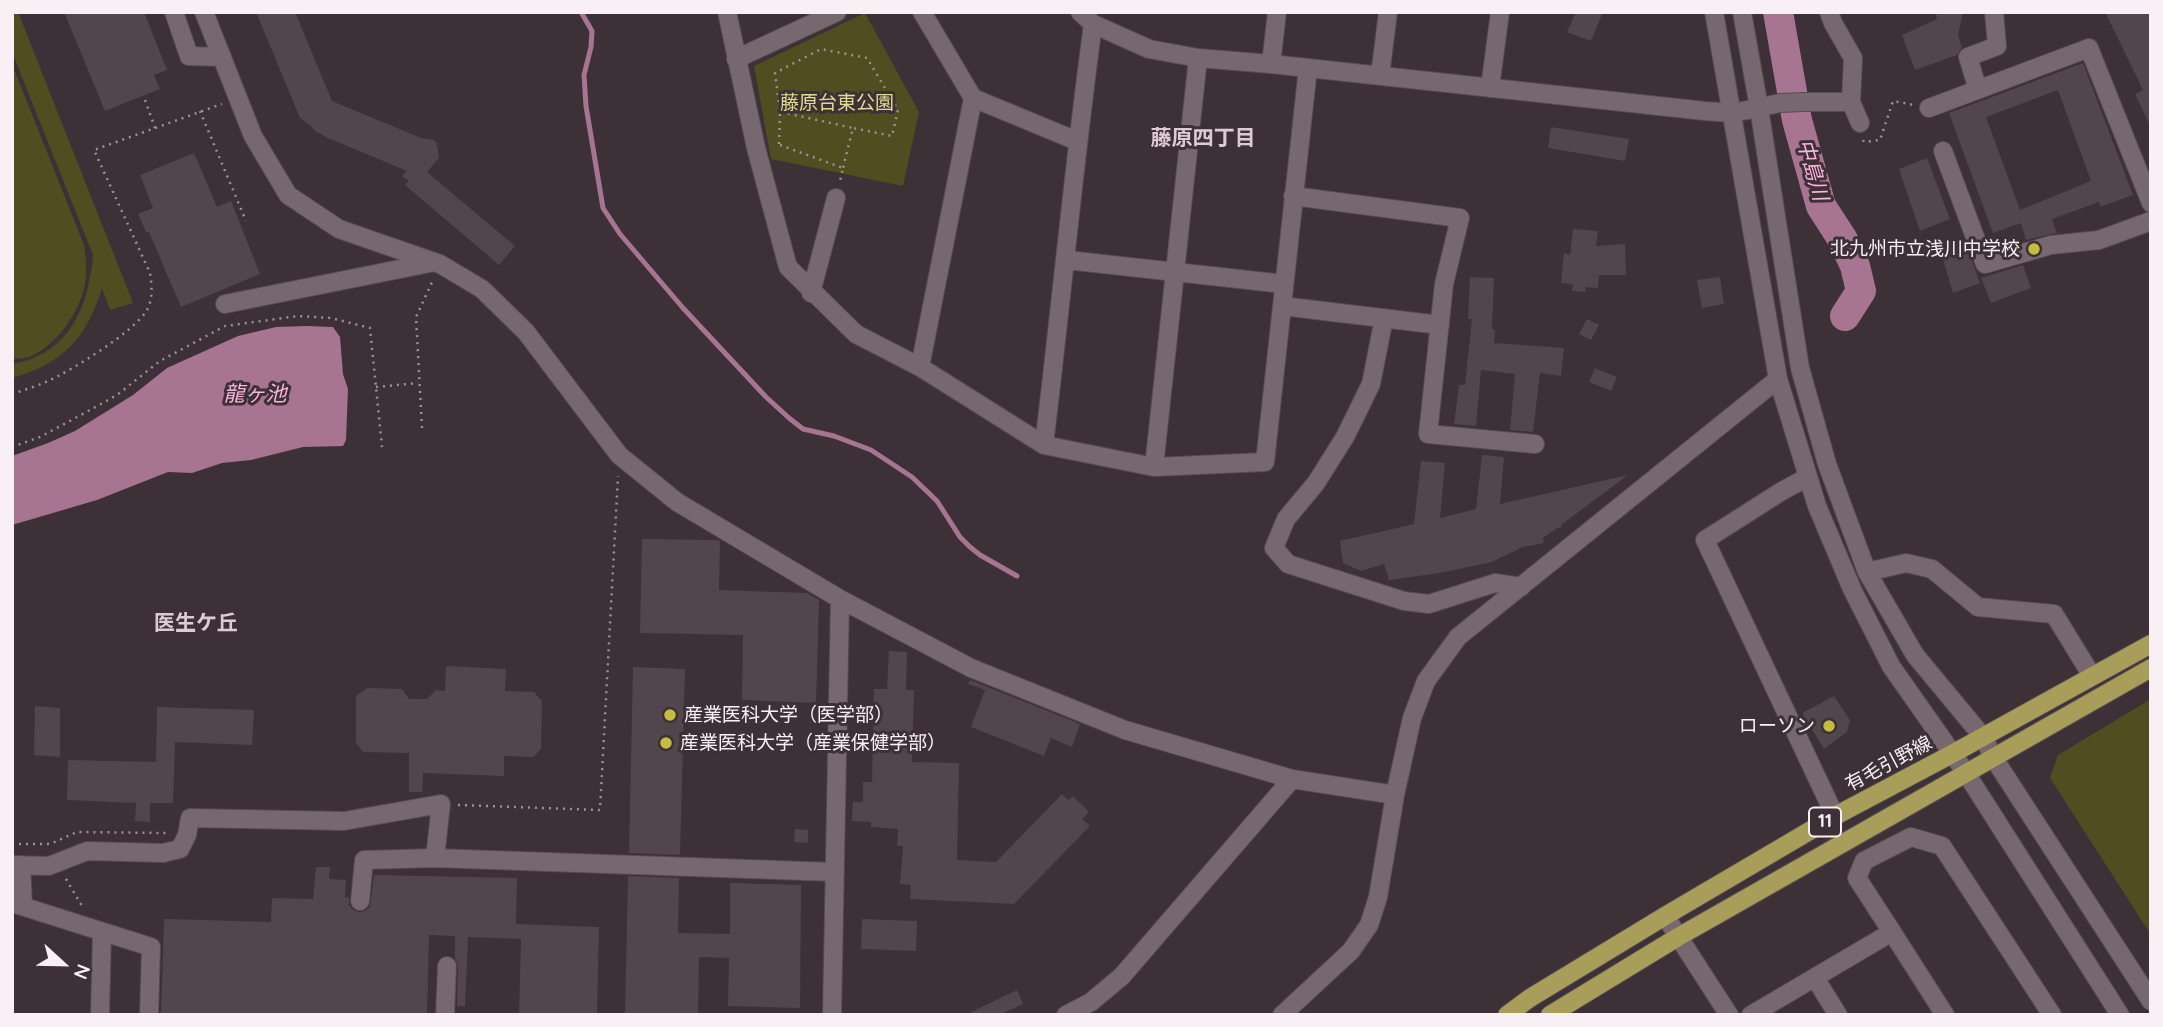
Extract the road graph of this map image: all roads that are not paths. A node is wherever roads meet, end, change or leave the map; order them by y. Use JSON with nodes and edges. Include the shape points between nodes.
{"nodes":[{"id":1,"x":174,"y":12,"type":"edge"},
{"id":2,"x":204,"y":12,"type":"edge"},
{"id":3,"x":727,"y":12,"type":"edge"},
{"id":4,"x":837,"y":12,"type":"edge"},
{"id":5,"x":922,"y":12,"type":"edge"},
{"id":6,"x":1277,"y":12,"type":"edge"},
{"id":7,"x":1388,"y":12,"type":"edge"},
{"id":8,"x":1500,"y":12,"type":"edge"},
{"id":9,"x":1714,"y":12,"type":"edge"},
{"id":10,"x":1742,"y":12,"type":"edge"},
{"id":11,"x":1994,"y":12,"type":"edge"},
{"id":12,"x":1833,"y":16,"type":"edge"},
{"id":13,"x":1086,"y":18,"type":"edge"},
{"id":14,"x":222,"y":57,"type":"junction"},
{"id":15,"x":1198,"y":58,"type":"junction"},
{"id":16,"x":736,"y":59,"type":"junction"},
{"id":17,"x":1271,"y":64,"type":"junction"},
{"id":18,"x":1308,"y":68,"type":"junction"},
{"id":19,"x":1380,"y":76,"type":"junction"},
{"id":20,"x":1490,"y":88,"type":"junction"},
{"id":21,"x":1978,"y":90,"type":"junction"},
{"id":22,"x":973,"y":98,"type":"junction"},
{"id":23,"x":1851,"y":102,"type":"junction"},
{"id":24,"x":1759,"y":108,"type":"junction"},
{"id":25,"x":1928,"y":108,"type":"road end"},
{"id":26,"x":1733,"y":113,"type":"junction"},
{"id":27,"x":1860,"y":123,"type":"road end"},
{"id":28,"x":1077,"y":141,"type":"junction"},
{"id":29,"x":1943,"y":151,"type":"dead end"},
{"id":30,"x":1293,"y":196,"type":"junction"},
{"id":31,"x":836,"y":198,"type":"road end"},
{"id":32,"x":2151,"y":203,"type":"edge"},
{"id":33,"x":2151,"y":221,"type":"edge"},
{"id":34,"x":1067,"y":260,"type":"junction"},
{"id":35,"x":438,"y":263,"type":"junction"},
{"id":36,"x":1174,"y":272,"type":"junction"},
{"id":37,"x":1284,"y":284,"type":"junction"},
{"id":38,"x":811,"y":293,"type":"junction"},
{"id":39,"x":225,"y":304,"type":"dead end"},
{"id":40,"x":1282,"y":306,"type":"junction"},
{"id":41,"x":1384,"y":318,"type":"junction"},
{"id":42,"x":1440,"y":325,"type":"junction"},
{"id":43,"x":920,"y":367,"type":"junction"},
{"id":44,"x":1778,"y":379,"type":"junction"},
{"id":45,"x":1044,"y":444,"type":"junction"},
{"id":46,"x":1535,"y":444,"type":"dead end"},
{"id":47,"x":1154,"y":467,"type":"junction"},
{"id":48,"x":1808,"y":477,"type":"junction"},
{"id":49,"x":1867,"y":572,"type":"junction"},
{"id":50,"x":1521,"y":587,"type":"junction"},
{"id":51,"x":840,"y":599,"type":"junction"},
{"id":52,"x":2151,"y":644,"type":"edge"},
{"id":53,"x":2151,"y":668,"type":"edge"},
{"id":54,"x":2092,"y":676,"type":"junction"},
{"id":55,"x":1983,"y":737,"type":"junction"},
{"id":56,"x":1952,"y":754,"type":"junction"},
{"id":57,"x":1993,"y":757,"type":"junction"},
{"id":58,"x":1966,"y":773,"type":"junction"},
{"id":59,"x":1292,"y":779,"type":"junction"},
{"id":60,"x":1395,"y":794,"type":"junction"},
{"id":61,"x":1835,"y":816,"type":"junction"},
{"id":62,"x":435,"y":858,"type":"junction"},
{"id":63,"x":17,"y":865,"type":"edge"},
{"id":64,"x":834,"y":872,"type":"junction"},
{"id":65,"x":360,"y":901,"type":"dead end"},
{"id":66,"x":18,"y":904,"type":"edge"},
{"id":67,"x":1665,"y":916,"type":"junction"},
{"id":68,"x":1892,"y":932,"type":"junction"},
{"id":69,"x":102,"y":933,"type":"junction"},
{"id":70,"x":1678,"y":937,"type":"junction"},
{"id":71,"x":447,"y":966,"type":"dead end"},
{"id":72,"x":1815,"y":978,"type":"junction"},
{"id":73,"x":2151,"y":1002,"type":"edge"},
{"id":74,"x":100,"y":1015,"type":"edge"},
{"id":75,"x":149,"y":1015,"type":"edge"},
{"id":76,"x":445,"y":1015,"type":"edge"},
{"id":77,"x":832,"y":1015,"type":"edge"},
{"id":78,"x":1066,"y":1015,"type":"edge"},
{"id":79,"x":1282,"y":1015,"type":"edge"},
{"id":80,"x":1507,"y":1015,"type":"edge"},
{"id":81,"x":1550,"y":1015,"type":"edge"},
{"id":82,"x":1729,"y":1015,"type":"edge"},
{"id":83,"x":1751,"y":1015,"type":"edge"},
{"id":84,"x":1838,"y":1015,"type":"edge"},
{"id":85,"x":1945,"y":1015,"type":"edge"},
{"id":86,"x":2052,"y":1015,"type":"edge"},
{"id":87,"x":2120,"y":1015,"type":"edge"}],
"edges":[{"from":1,"to":14,"type":"street","via":[[189,56]]},
{"from":2,"to":14,"type":"street"},
{"from":3,"to":16,"type":"street"},
{"from":4,"to":16,"type":"street"},
{"from":5,"to":22,"type":"street"},
{"from":6,"to":17,"type":"street"},
{"from":7,"to":19,"type":"street"},
{"from":8,"to":20,"type":"street"},
{"from":9,"to":26,"type":"street"},
{"from":10,"to":24,"type":"street"},
{"from":11,"to":21,"type":"street","via":[[1997,46],[1968,57]]},
{"from":12,"to":23,"type":"street","via":[[1853,58]]},
{"from":13,"to":15,"type":"street","via":[[1149,50]]},
{"from":13,"to":28,"type":"street"},
{"from":14,"to":35,"type":"street","via":[[253,135],[288,195],[339,229]]},
{"from":15,"to":17,"type":"street"},
{"from":15,"to":36,"type":"street"},
{"from":16,"to":38,"type":"street","via":[[788,267]]},
{"from":17,"to":18,"type":"street"},
{"from":18,"to":19,"type":"street"},
{"from":18,"to":30,"type":"street"},
{"from":19,"to":20,"type":"street"},
{"from":20,"to":26,"type":"street"},
{"from":21,"to":25,"type":"street"},
{"from":21,"to":32,"type":"street","via":[[2090,48]]},
{"from":22,"to":28,"type":"street"},
{"from":22,"to":43,"type":"street"},
{"from":23,"to":24,"type":"street","via":[[1780,103]]},
{"from":23,"to":27,"type":"street"},
{"from":24,"to":26,"type":"street"},
{"from":24,"to":49,"type":"street","via":[[1800,368],[1827,464]]},
{"from":26,"to":44,"type":"street"},
{"from":28,"to":34,"type":"street"},
{"from":29,"to":33,"type":"street","via":[[1985,264],[2052,245],[2099,240]]},
{"from":30,"to":37,"type":"street"},
{"from":30,"to":42,"type":"street","via":[[1460,218],[1444,284]]},
{"from":31,"to":38,"type":"street"},
{"from":34,"to":36,"type":"street"},
{"from":34,"to":45,"type":"street"},
{"from":35,"to":39,"type":"street"},
{"from":35,"to":51,"type":"street","via":[[482,289],[526,332],[619,455],[677,502]]},
{"from":36,"to":37,"type":"street"},
{"from":36,"to":47,"type":"street"},
{"from":37,"to":40,"type":"street"},
{"from":38,"to":43,"type":"street","via":[[856,334]]},
{"from":40,"to":41,"type":"street"},
{"from":40,"to":47,"type":"street","via":[[1265,462]]},
{"from":41,"to":42,"type":"street"},
{"from":41,"to":50,"type":"street","via":[[1371,384],[1345,437],[1286,519],[1274,548],[1288,564],[1404,601],[1429,604],[1495,583]]},
{"from":42,"to":46,"type":"street","via":[[1428,434]]},
{"from":43,"to":45,"type":"street"},
{"from":44,"to":48,"type":"street"},
{"from":44,"to":50,"type":"street"},
{"from":45,"to":47,"type":"street"},
{"from":48,"to":56,"type":"street","via":[[1852,589],[1891,666]]},
{"from":48,"to":61,"type":"street","via":[[1705,540]]},
{"from":49,"to":54,"type":"street","via":[[1906,563],[1932,569],[1978,607],[2053,614]]},
{"from":49,"to":55,"type":"street","via":[[1915,655]]},
{"from":50,"to":60,"type":"street","via":[[1458,637],[1426,681],[1412,718]]},
{"from":51,"to":59,"type":"street","via":[[971,668],[1125,730]]},
{"from":51,"to":64,"type":"street"},
{"from":52,"to":54,"type":"main road","name":"有毛引野線","number":"11"},
{"from":53,"to":57,"type":"main road","number":"11"},
{"from":54,"to":55,"type":"main road","name":"有毛引野線","number":"11"},
{"from":55,"to":56,"type":"main road","name":"有毛引野線","number":"11"},
{"from":55,"to":57,"type":"street"},
{"from":56,"to":58,"type":"street"},
{"from":56,"to":61,"type":"main road","name":"有毛引野線","number":"11"},
{"from":57,"to":58,"type":"main road","number":"11"},
{"from":57,"to":73,"type":"street"},
{"from":58,"to":70,"type":"main road","number":"11"},
{"from":58,"to":87,"type":"street"},
{"from":59,"to":60,"type":"street"},
{"from":59,"to":78,"type":"street","via":[[1122,976],[1091,1002]]},
{"from":60,"to":79,"type":"street","via":[[1369,925],[1351,951]]},
{"from":61,"to":67,"type":"main road","name":"有毛引野線","number":"11"},
{"from":62,"to":63,"type":"street","via":[[441,804],[344,821],[190,818],[180,849],[163,853],[87,851],[49,866]]},
{"from":62,"to":64,"type":"street"},
{"from":62,"to":65,"type":"street","via":[[364,860]]},
{"from":63,"to":66,"type":"street"},
{"from":64,"to":77,"type":"street"},
{"from":66,"to":69,"type":"street"},
{"from":67,"to":70,"type":"street"},
{"from":67,"to":80,"type":"main road","name":"有毛引野線","number":"11"},
{"from":68,"to":72,"type":"street"},
{"from":68,"to":85,"type":"street"},
{"from":68,"to":86,"type":"street","via":[[1857,878],[1864,861],[1911,837],[1942,846]]},
{"from":69,"to":74,"type":"street"},
{"from":69,"to":75,"type":"street","via":[[151,947]]},
{"from":70,"to":81,"type":"main road","number":"11"},
{"from":70,"to":82,"type":"street"},
{"from":71,"to":76,"type":"street"},
{"from":72,"to":83,"type":"street"},
{"from":72,"to":84,"type":"street"}]}
